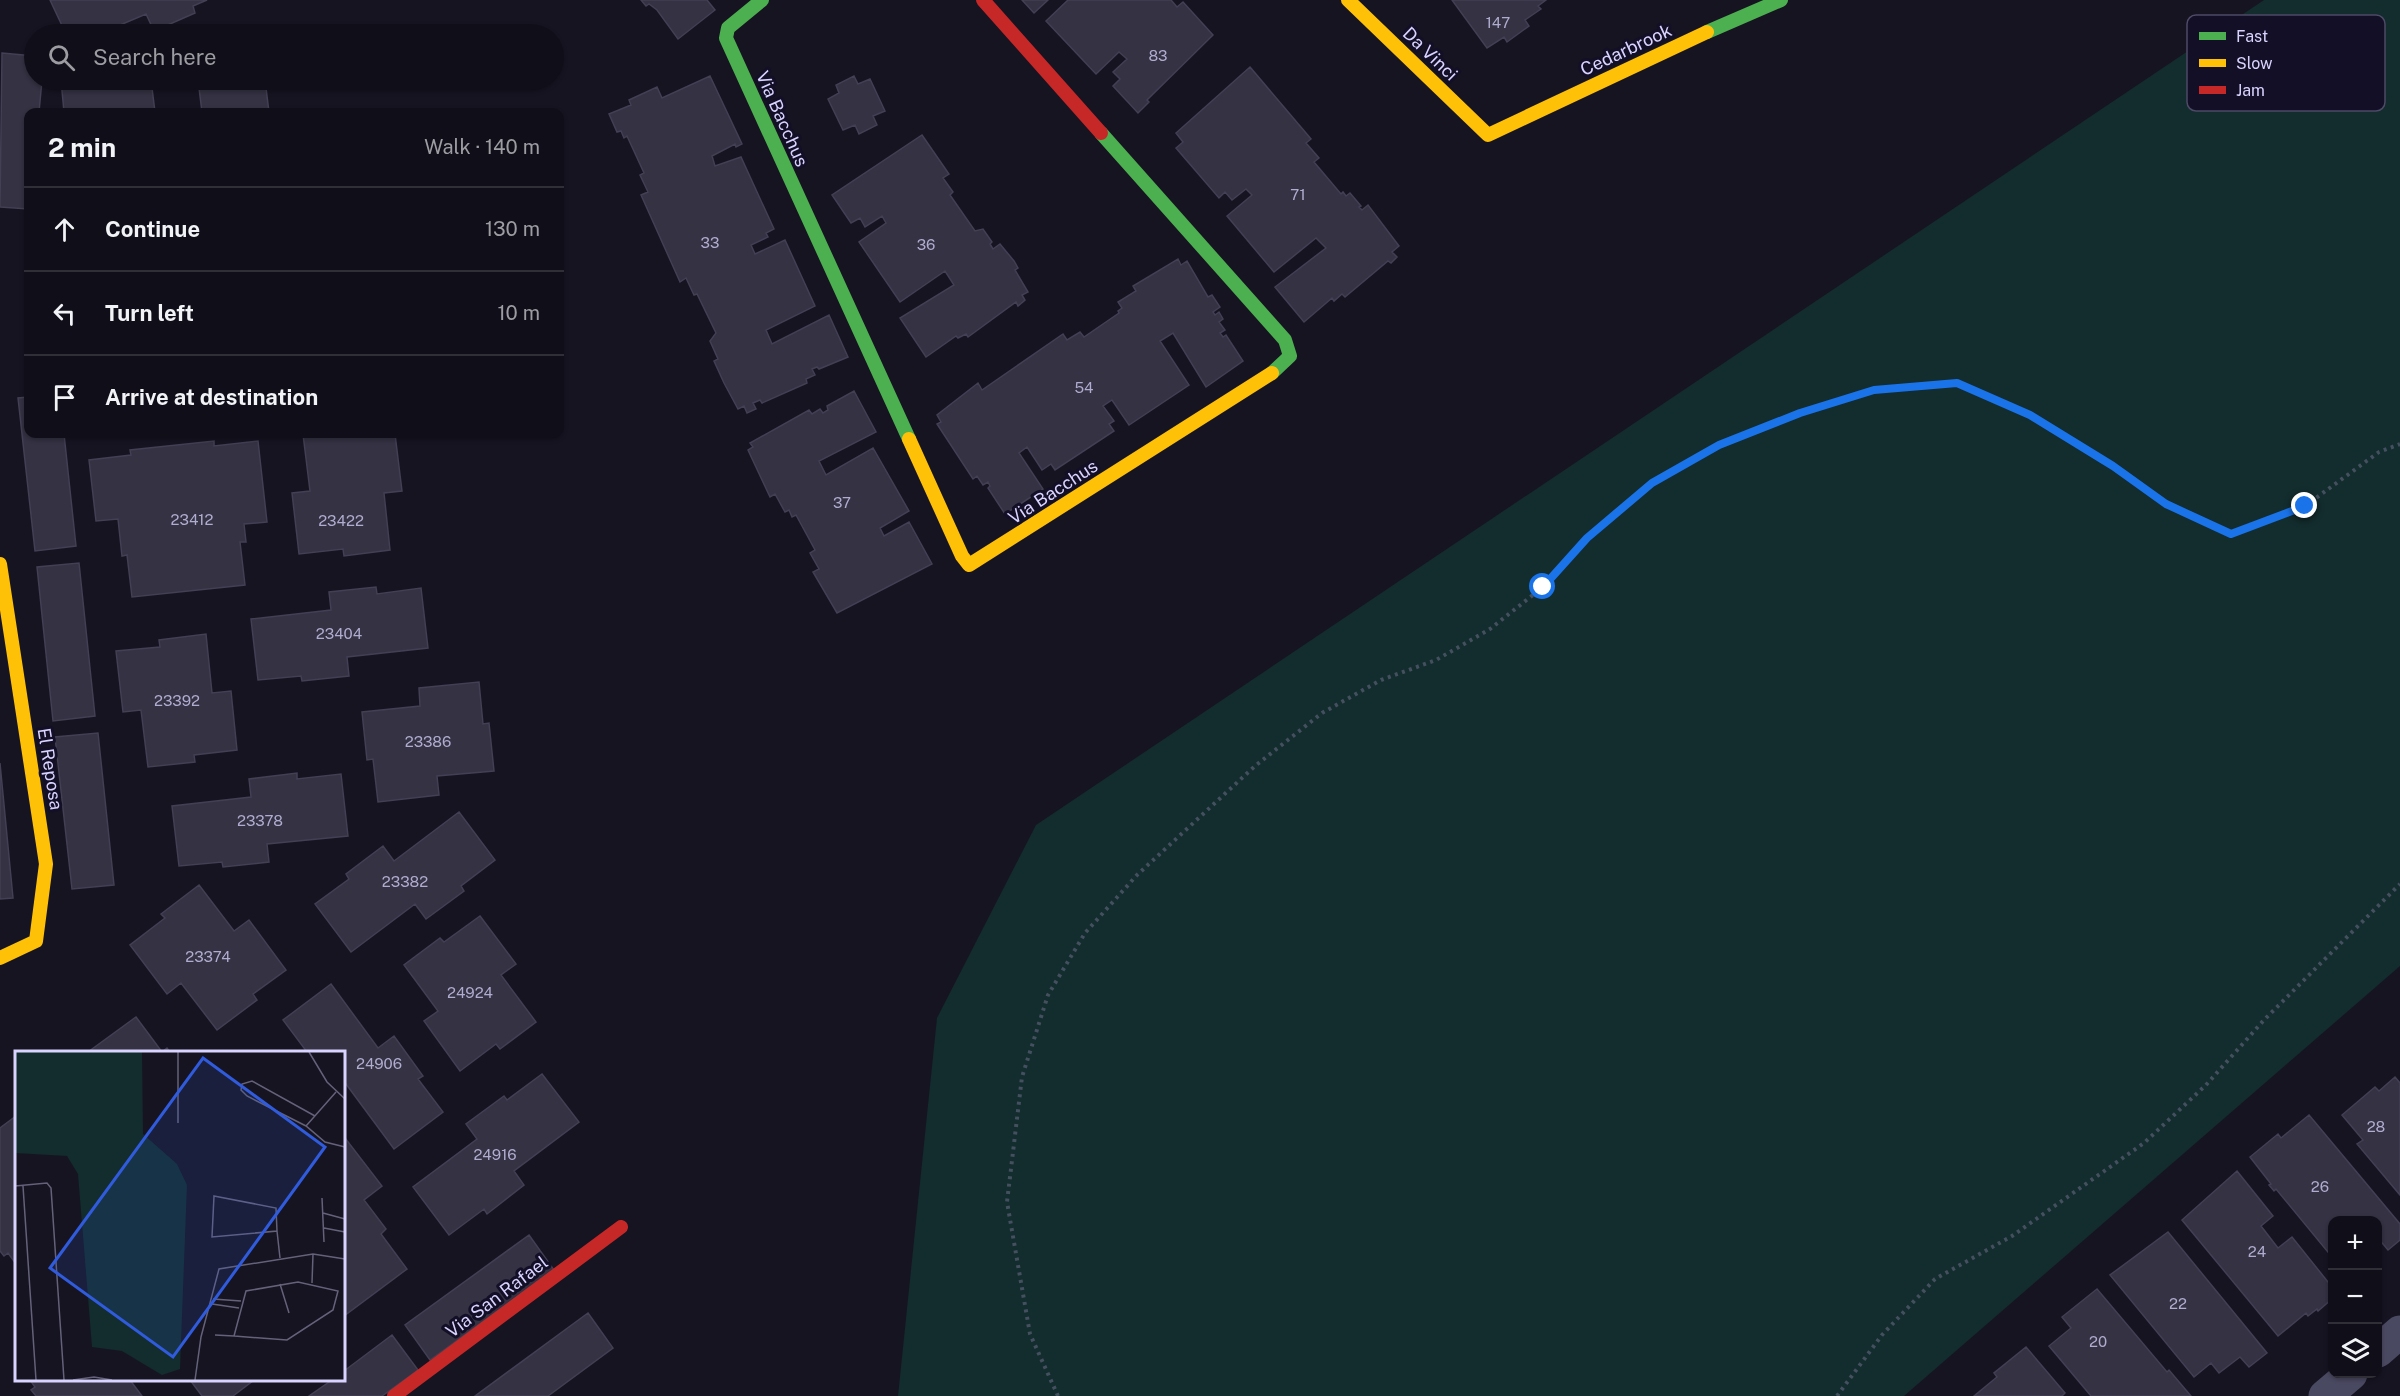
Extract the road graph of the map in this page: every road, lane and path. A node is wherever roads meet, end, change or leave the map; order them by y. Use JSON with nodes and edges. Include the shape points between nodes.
{"nodes":[{"id":1,"x":762,"y":0,"type":"edge"},
{"id":2,"x":983,"y":0,"type":"edge"},
{"id":3,"x":1348,"y":0,"type":"edge"},
{"id":4,"x":1781,"y":0,"type":"edge"},
{"id":5,"x":1736,"y":8,"type":"edge"},
{"id":6,"x":1488,"y":135,"type":"joint"},
{"id":7,"x":2400,"y":444,"type":"edge"},
{"id":8,"x":0,"y":564,"type":"edge"},
{"id":9,"x":2400,"y":884,"type":"edge"},
{"id":10,"x":0,"y":958,"type":"edge"},
{"id":11,"x":621,"y":1227,"type":"dead end"},
{"id":12,"x":2400,"y":1332,"type":"edge"},
{"id":13,"x":2382,"y":1348,"type":"edge"},
{"id":14,"x":2346,"y":1378,"type":"edge"},
{"id":15,"x":394,"y":1396,"type":"edge"},
{"id":16,"x":1058,"y":1396,"type":"edge"},
{"id":17,"x":1837,"y":1396,"type":"edge"},
{"id":18,"x":2325,"y":1396,"type":"edge"}],
"edges":[{"from":1,"to":2,"type":"street","name":"Via Bacchus","via":[[728,28],[726,38],[969,565],[1278,369],[1290,356],[1285,340]]},
{"from":3,"to":6,"type":"street","name":"Da Vinci"},
{"from":4,"to":5,"type":"street","name":"Cedarbrook"},
{"from":5,"to":6,"type":"street","name":"Cedarbrook"},
{"from":7,"to":16,"type":"path","via":[[2379,452],[2305,506],[2231,534],[2166,504],[2030,415],[1957,383],[1874,390],[1800,413],[1719,445],[1652,483],[1587,538],[1543,587],[1490,628],[1436,660],[1381,680],[1322,713],[1255,766],[1137,875],[1085,933],[1047,995],[1022,1077],[1007,1202],[1030,1334]]},
{"from":8,"to":10,"type":"street","name":"El Reposa","via":[[46,864],[36,941]]},
{"from":9,"to":17,"type":"path","via":[[2264,1020],[2206,1085],[2144,1143],[2012,1236],[1935,1280],[1882,1335]]},
{"from":11,"to":15,"type":"street","name":"Via San Rafael"},
{"from":12,"to":13,"type":"street"},
{"from":14,"to":18,"type":"street"}]}
